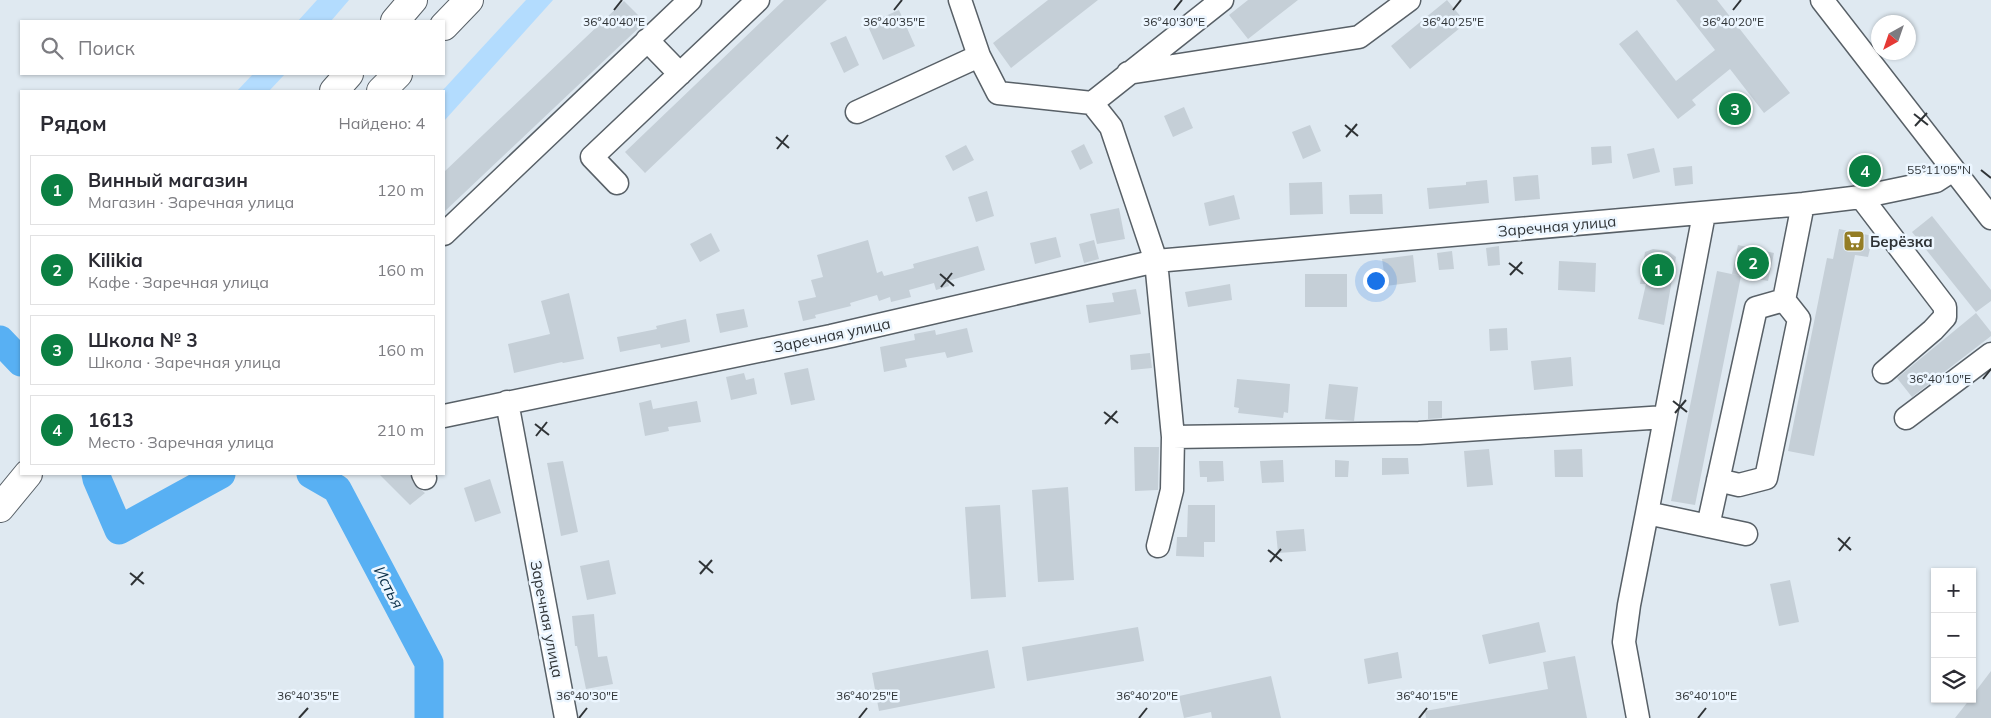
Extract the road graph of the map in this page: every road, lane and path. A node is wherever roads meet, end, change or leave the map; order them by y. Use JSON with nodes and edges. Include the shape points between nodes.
{"nodes":[{"id":1,"x":413,"y":0,"type":"edge"},
{"id":2,"x":469,"y":0,"type":"edge"},
{"id":3,"x":690,"y":0,"type":"edge"},
{"id":4,"x":758,"y":0,"type":"edge"},
{"id":5,"x":960,"y":0,"type":"edge"},
{"id":6,"x":1222,"y":0,"type":"edge"},
{"id":7,"x":1409,"y":0,"type":"edge"},
{"id":8,"x":1822,"y":0,"type":"edge"},
{"id":9,"x":396,"y":20,"type":"edge"},
{"id":10,"x":445,"y":25,"type":"edge"},
{"id":11,"x":647,"y":40,"type":"junction"},
{"id":12,"x":979,"y":56,"type":"junction"},
{"id":13,"x":1128,"y":73,"type":"junction"},
{"id":14,"x":680,"y":74,"type":"junction"},
{"id":15,"x":348,"y":75,"type":"edge"},
{"id":16,"x":397,"y":75,"type":"edge"},
{"id":17,"x":335,"y":90,"type":"edge"},
{"id":18,"x":382,"y":90,"type":"edge"},
{"id":19,"x":1092,"y":103,"type":"junction"},
{"id":20,"x":857,"y":112,"type":"dead end"},
{"id":21,"x":1953,"y":170,"type":"junction"},
{"id":22,"x":617,"y":183,"type":"dead end"},
{"id":23,"x":1861,"y":197,"type":"junction"},
{"id":24,"x":1803,"y":204,"type":"junction"},
{"id":25,"x":1704,"y":214,"type":"junction"},
{"id":26,"x":1991,"y":218,"type":"edge"},
{"id":27,"x":445,"y":233,"type":"edge"},
{"id":28,"x":1156,"y":261,"type":"junction"},
{"id":29,"x":1784,"y":300,"type":"junction"},
{"id":30,"x":1991,"y":354,"type":"edge"},
{"id":31,"x":1884,"y":372,"type":"dead end"},
{"id":32,"x":507,"y":402,"type":"junction"},
{"id":33,"x":445,"y":416,"type":"edge"},
{"id":34,"x":1665,"y":417,"type":"junction"},
{"id":35,"x":1906,"y":418,"type":"dead end"},
{"id":36,"x":1173,"y":437,"type":"junction"},
{"id":37,"x":27,"y":475,"type":"edge"},
{"id":38,"x":1718,"y":480,"type":"junction"},
{"id":39,"x":0,"y":508,"type":"edge"},
{"id":40,"x":1647,"y":513,"type":"junction"},
{"id":41,"x":1708,"y":526,"type":"junction"},
{"id":42,"x":1746,"y":534,"type":"dead end"},
{"id":43,"x":1158,"y":546,"type":"dead end"},
{"id":44,"x":566,"y":718,"type":"edge"},
{"id":45,"x":1638,"y":718,"type":"edge"}],
"edges":[{"from":1,"to":9,"type":"highway"},
{"from":2,"to":10,"type":"highway"},
{"from":3,"to":11,"type":"street"},
{"from":4,"to":14,"type":"street"},
{"from":5,"to":12,"type":"street"},
{"from":6,"to":13,"type":"street"},
{"from":7,"to":13,"type":"street","via":[[1359,37]]},
{"from":8,"to":21,"type":"street"},
{"from":11,"to":14,"type":"street"},
{"from":11,"to":27,"type":"street"},
{"from":12,"to":19,"type":"street","via":[[998,93]]},
{"from":12,"to":20,"type":"street"},
{"from":13,"to":19,"type":"street"},
{"from":14,"to":22,"type":"street","via":[[592,158]]},
{"from":15,"to":17,"type":"highway"},
{"from":16,"to":18,"type":"highway"},
{"from":19,"to":28,"type":"street","via":[[1112,127]]},
{"from":21,"to":23,"type":"street","name":"Заречная улица","via":[[1936,181]]},
{"from":21,"to":26,"type":"street"},
{"from":23,"to":24,"type":"street","name":"Заречная улица"},
{"from":23,"to":31,"type":"street","via":[[1945,307],[1945,317],[1933,330]]},
{"from":24,"to":25,"type":"street","name":"Заречная улица"},
{"from":24,"to":29,"type":"street"},
{"from":25,"to":28,"type":"street","name":"Заречная улица"},
{"from":25,"to":34,"type":"street"},
{"from":28,"to":32,"type":"street","name":"Заречная улица","via":[[831,336]]},
{"from":28,"to":36,"type":"street"},
{"from":29,"to":38,"type":"street","via":[[1756,308]]},
{"from":29,"to":38,"type":"street","via":[[1798,319],[1766,478],[1739,485]]},
{"from":30,"to":35,"type":"street"},
{"from":32,"to":33,"type":"street","name":"Заречная улица"},
{"from":32,"to":44,"type":"street","name":"Заречная улица"},
{"from":34,"to":36,"type":"street","via":[[1419,434]]},
{"from":34,"to":40,"type":"street"},
{"from":36,"to":43,"type":"street","via":[[1172,490]]},
{"from":37,"to":39,"type":"highway"},
{"from":38,"to":41,"type":"street"},
{"from":40,"to":41,"type":"street"},
{"from":40,"to":45,"type":"street","via":[[1624,642]]},
{"from":41,"to":42,"type":"street"}]}
